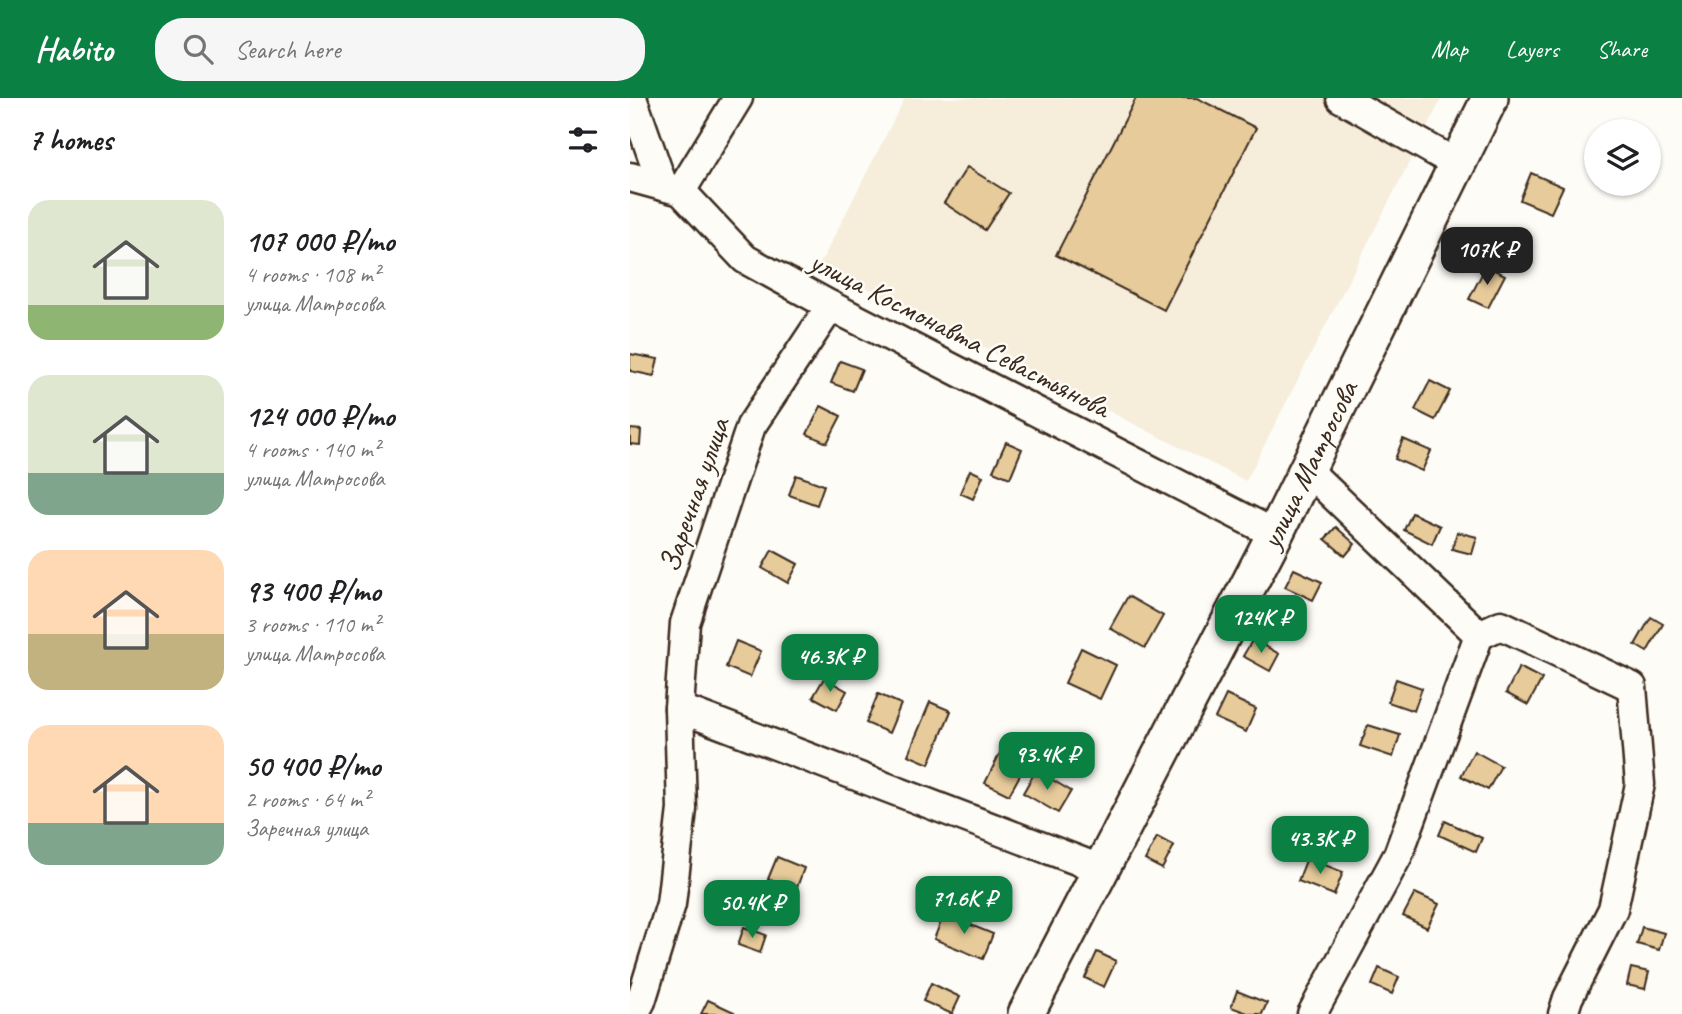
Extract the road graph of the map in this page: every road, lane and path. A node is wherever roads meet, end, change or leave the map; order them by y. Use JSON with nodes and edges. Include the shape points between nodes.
{"nodes":[{"id":1,"x":632,"y":98,"type":"edge"},
{"id":2,"x":738,"y":98,"type":"edge"},
{"id":3,"x":1341,"y":98,"type":"edge"},
{"id":4,"x":1490,"y":98,"type":"edge"},
{"id":5,"x":1457,"y":164,"type":"junction"},
{"id":6,"x":630,"y":177,"type":"edge"},
{"id":7,"x":672,"y":188,"type":"junction"},
{"id":8,"x":831,"y":306,"type":"junction"},
{"id":9,"x":1307,"y":470,"type":"junction"},
{"id":10,"x":1275,"y":534,"type":"junction"},
{"id":11,"x":1479,"y":635,"type":"junction"},
{"id":12,"x":680,"y":708,"type":"junction"},
{"id":13,"x":1100,"y":869,"type":"junction"},
{"id":14,"x":634,"y":1014,"type":"edge"},
{"id":15,"x":1026,"y":1014,"type":"edge"},
{"id":16,"x":1312,"y":1014,"type":"edge"},
{"id":17,"x":1563,"y":1014,"type":"edge"}],
"edges":[{"from":1,"to":7,"type":"street"},
{"from":2,"to":7,"type":"street"},
{"from":3,"to":5,"type":"street"},
{"from":4,"to":5,"type":"main road","name":"улица Матросова"},
{"from":5,"to":9,"type":"main road","name":"улица Матросова"},
{"from":6,"to":7,"type":"street"},
{"from":7,"to":8,"type":"street","name":"улица Космонавта Севастьянова","via":[[745,259]]},
{"from":8,"to":10,"type":"street","name":"улица Космонавта Севастьянова"},
{"from":8,"to":12,"type":"street","name":"Заречная улица","via":[[751,426],[685,623]]},
{"from":9,"to":10,"type":"main road","name":"улица Матросова"},
{"from":9,"to":11,"type":"street"},
{"from":10,"to":13,"type":"main road","name":"улица Матросова"},
{"from":11,"to":16,"type":"street","via":[[1398,855]]},
{"from":11,"to":17,"type":"street","via":[[1501,625],[1632,687],[1640,784],[1613,909]]},
{"from":12,"to":13,"type":"street"},
{"from":12,"to":14,"type":"street","name":"Заречная улица","via":[[682,809],[671,904]]},
{"from":13,"to":15,"type":"main road","name":"улица Матросова"}]}
